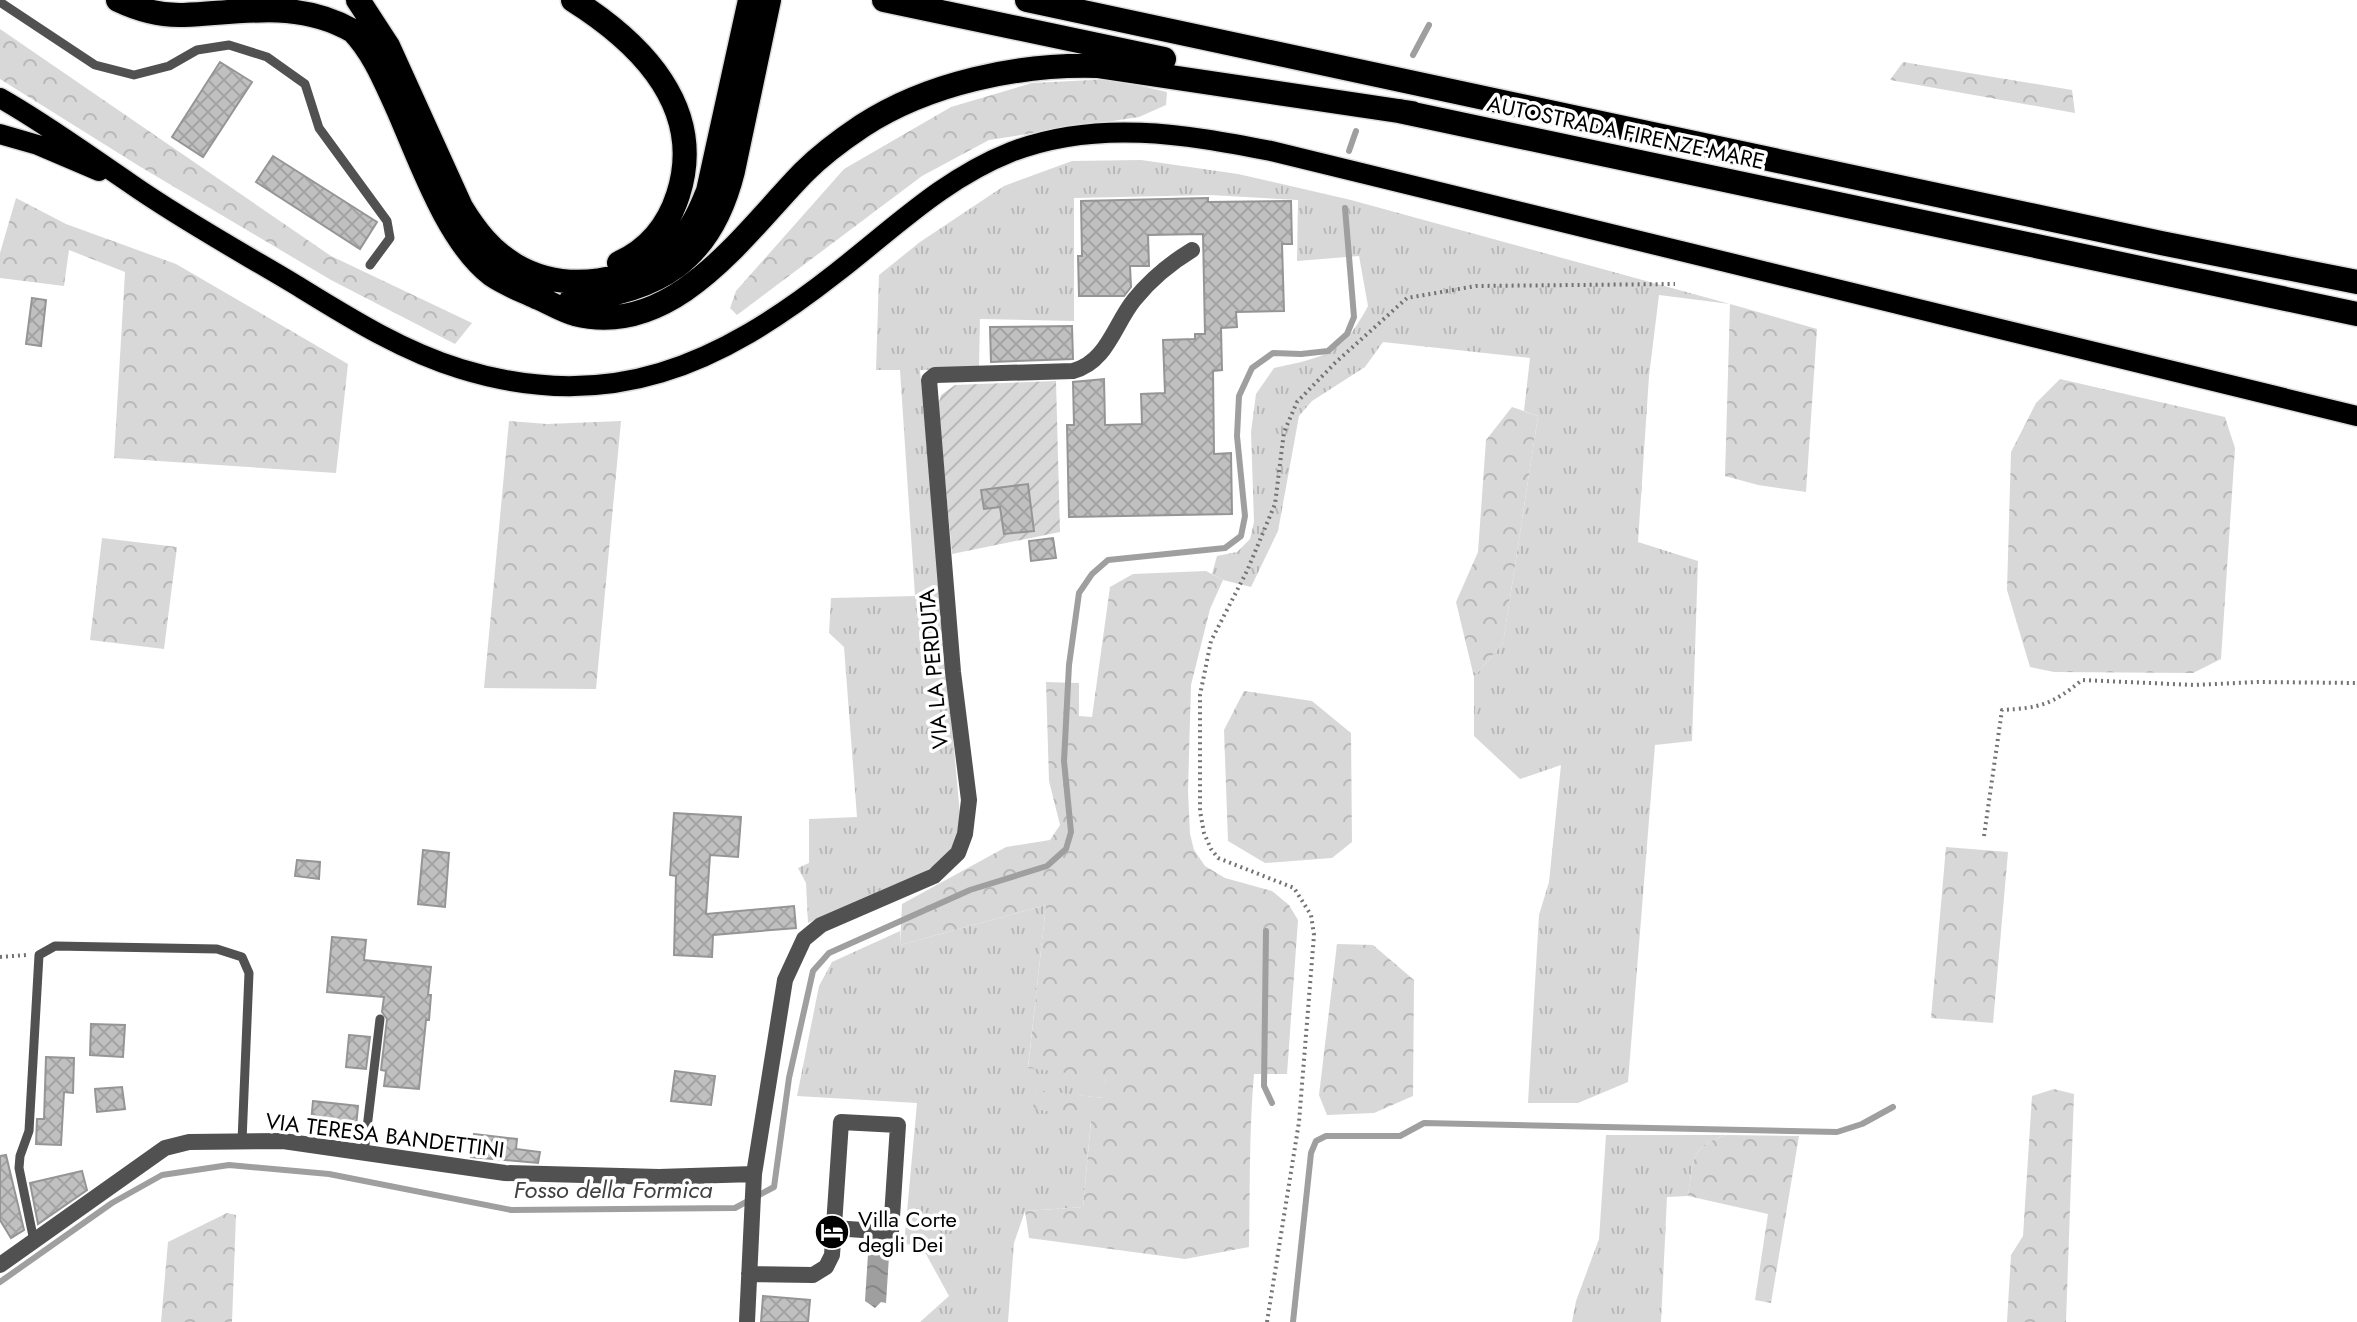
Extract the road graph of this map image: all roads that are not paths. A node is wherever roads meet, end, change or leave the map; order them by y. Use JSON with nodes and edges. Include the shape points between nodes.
{"nodes":[{"id":1,"x":118,"y":0,"type":"edge"},
{"id":2,"x":358,"y":0,"type":"edge"},
{"id":3,"x":573,"y":0,"type":"edge"},
{"id":4,"x":750,"y":0,"type":"edge"},
{"id":5,"x":769,"y":0,"type":"edge"},
{"id":6,"x":884,"y":0,"type":"edge"},
{"id":7,"x":1027,"y":0,"type":"edge"},
{"id":8,"x":0,"y":2,"type":"edge"},
{"id":9,"x":742,"y":87,"type":"junction"},
{"id":10,"x":0,"y":98,"type":"edge"},
{"id":11,"x":1412,"y":113,"type":"junction"},
{"id":12,"x":0,"y":134,"type":"edge"},
{"id":13,"x":132,"y":185,"type":"junction"},
{"id":14,"x":1192,"y":250,"type":"dead end"},
{"id":15,"x":370,"y":265,"type":"dead end"},
{"id":16,"x":562,"y":282,"type":"junction"},
{"id":17,"x":2357,"y":282,"type":"edge"},
{"id":18,"x":537,"y":297,"type":"junction"},
{"id":19,"x":2357,"y":314,"type":"edge"},
{"id":20,"x":2357,"y":416,"type":"edge"},
{"id":21,"x":380,"y":1019,"type":"dead end"},
{"id":22,"x":242,"y":1141,"type":"junction"},
{"id":23,"x":364,"y":1153,"type":"junction"},
{"id":24,"x":754,"y":1174,"type":"junction"},
{"id":25,"x":834,"y":1228,"type":"junction"},
{"id":26,"x":34,"y":1241,"type":"junction"},
{"id":27,"x":0,"y":1265,"type":"edge"},
{"id":28,"x":749,"y":1274,"type":"junction"},
{"id":29,"x":747,"y":1322,"type":"edge"}],
"edges":[{"from":1,"to":18,"type":"highway","via":[[167,15],[290,1],[335,17],[378,66],[462,244],[493,275]]},
{"from":2,"to":16,"type":"highway","via":[[388,46],[472,226],[517,267]]},
{"from":3,"to":16,"type":"highway","via":[[630,43],[668,89],[678,113],[685,161],[676,201],[655,237],[624,261]]},
{"from":4,"to":9,"type":"highway"},
{"from":5,"to":9,"type":"highway"},
{"from":6,"to":11,"type":"highway","name":"AUTOSTRADA FIRENZE-MARE"},
{"from":7,"to":17,"type":"highway","name":"AUTOSTRADA FIRENZE-MARE"},
{"from":8,"to":15,"type":"lane","via":[[95,65],[134,75],[169,66],[197,50],[229,45],[280,66],[305,84],[319,128],[387,221],[390,238]]},
{"from":9,"to":16,"type":"highway","via":[[708,191],[683,237],[640,268],[601,280]]},
{"from":9,"to":18,"type":"highway","via":[[727,194],[714,226],[691,253],[655,280],[612,296]]},
{"from":10,"to":13,"type":"main road"},
{"from":11,"to":18,"type":"highway","via":[[1097,66],[990,77],[936,91],[863,125],[803,173],[697,282],[659,304],[597,316],[570,312]]},
{"from":11,"to":19,"type":"highway","name":"AUTOSTRADA FIRENZE-MARE"},
{"from":12,"to":13,"type":"main road"},
{"from":13,"to":20,"type":"main road","via":[[329,305],[437,361],[522,383],[596,387],[689,365],[753,331],[836,273],[943,186],[980,166],[1050,141],[1124,131],[1164,132],[1271,151]]},
{"from":14,"to":24,"type":"street","name":"VIA LA PERDUTA","via":[[1152,279],[1087,367],[935,375],[929,380],[969,800],[965,834],[958,853],[934,876],[821,925],[804,939],[785,980]]},
{"from":21,"to":23,"type":"lane"},
{"from":22,"to":23,"type":"street","name":"VIA TERESA BANDETTINI","via":[[283,1141]]},
{"from":22,"to":26,"type":"street","name":"VIA TERESA BANDETTINI","via":[[165,1148]]},
{"from":22,"to":26,"type":"lane","via":[[249,973],[242,957],[217,949],[55,946],[39,955],[29,1131],[19,1168]]},
{"from":23,"to":24,"type":"street","name":"VIA TERESA BANDETTINI","via":[[505,1173]]},
{"from":24,"to":28,"type":"street"},
{"from":25,"to":25,"type":"street","via":[[891,1232],[898,1125],[841,1122]]},
{"from":25,"to":28,"type":"street","via":[[832,1255],[813,1275]]},
{"from":26,"to":27,"type":"street","name":"VIA TERESA BANDETTINI"},
{"from":28,"to":29,"type":"street"}]}
